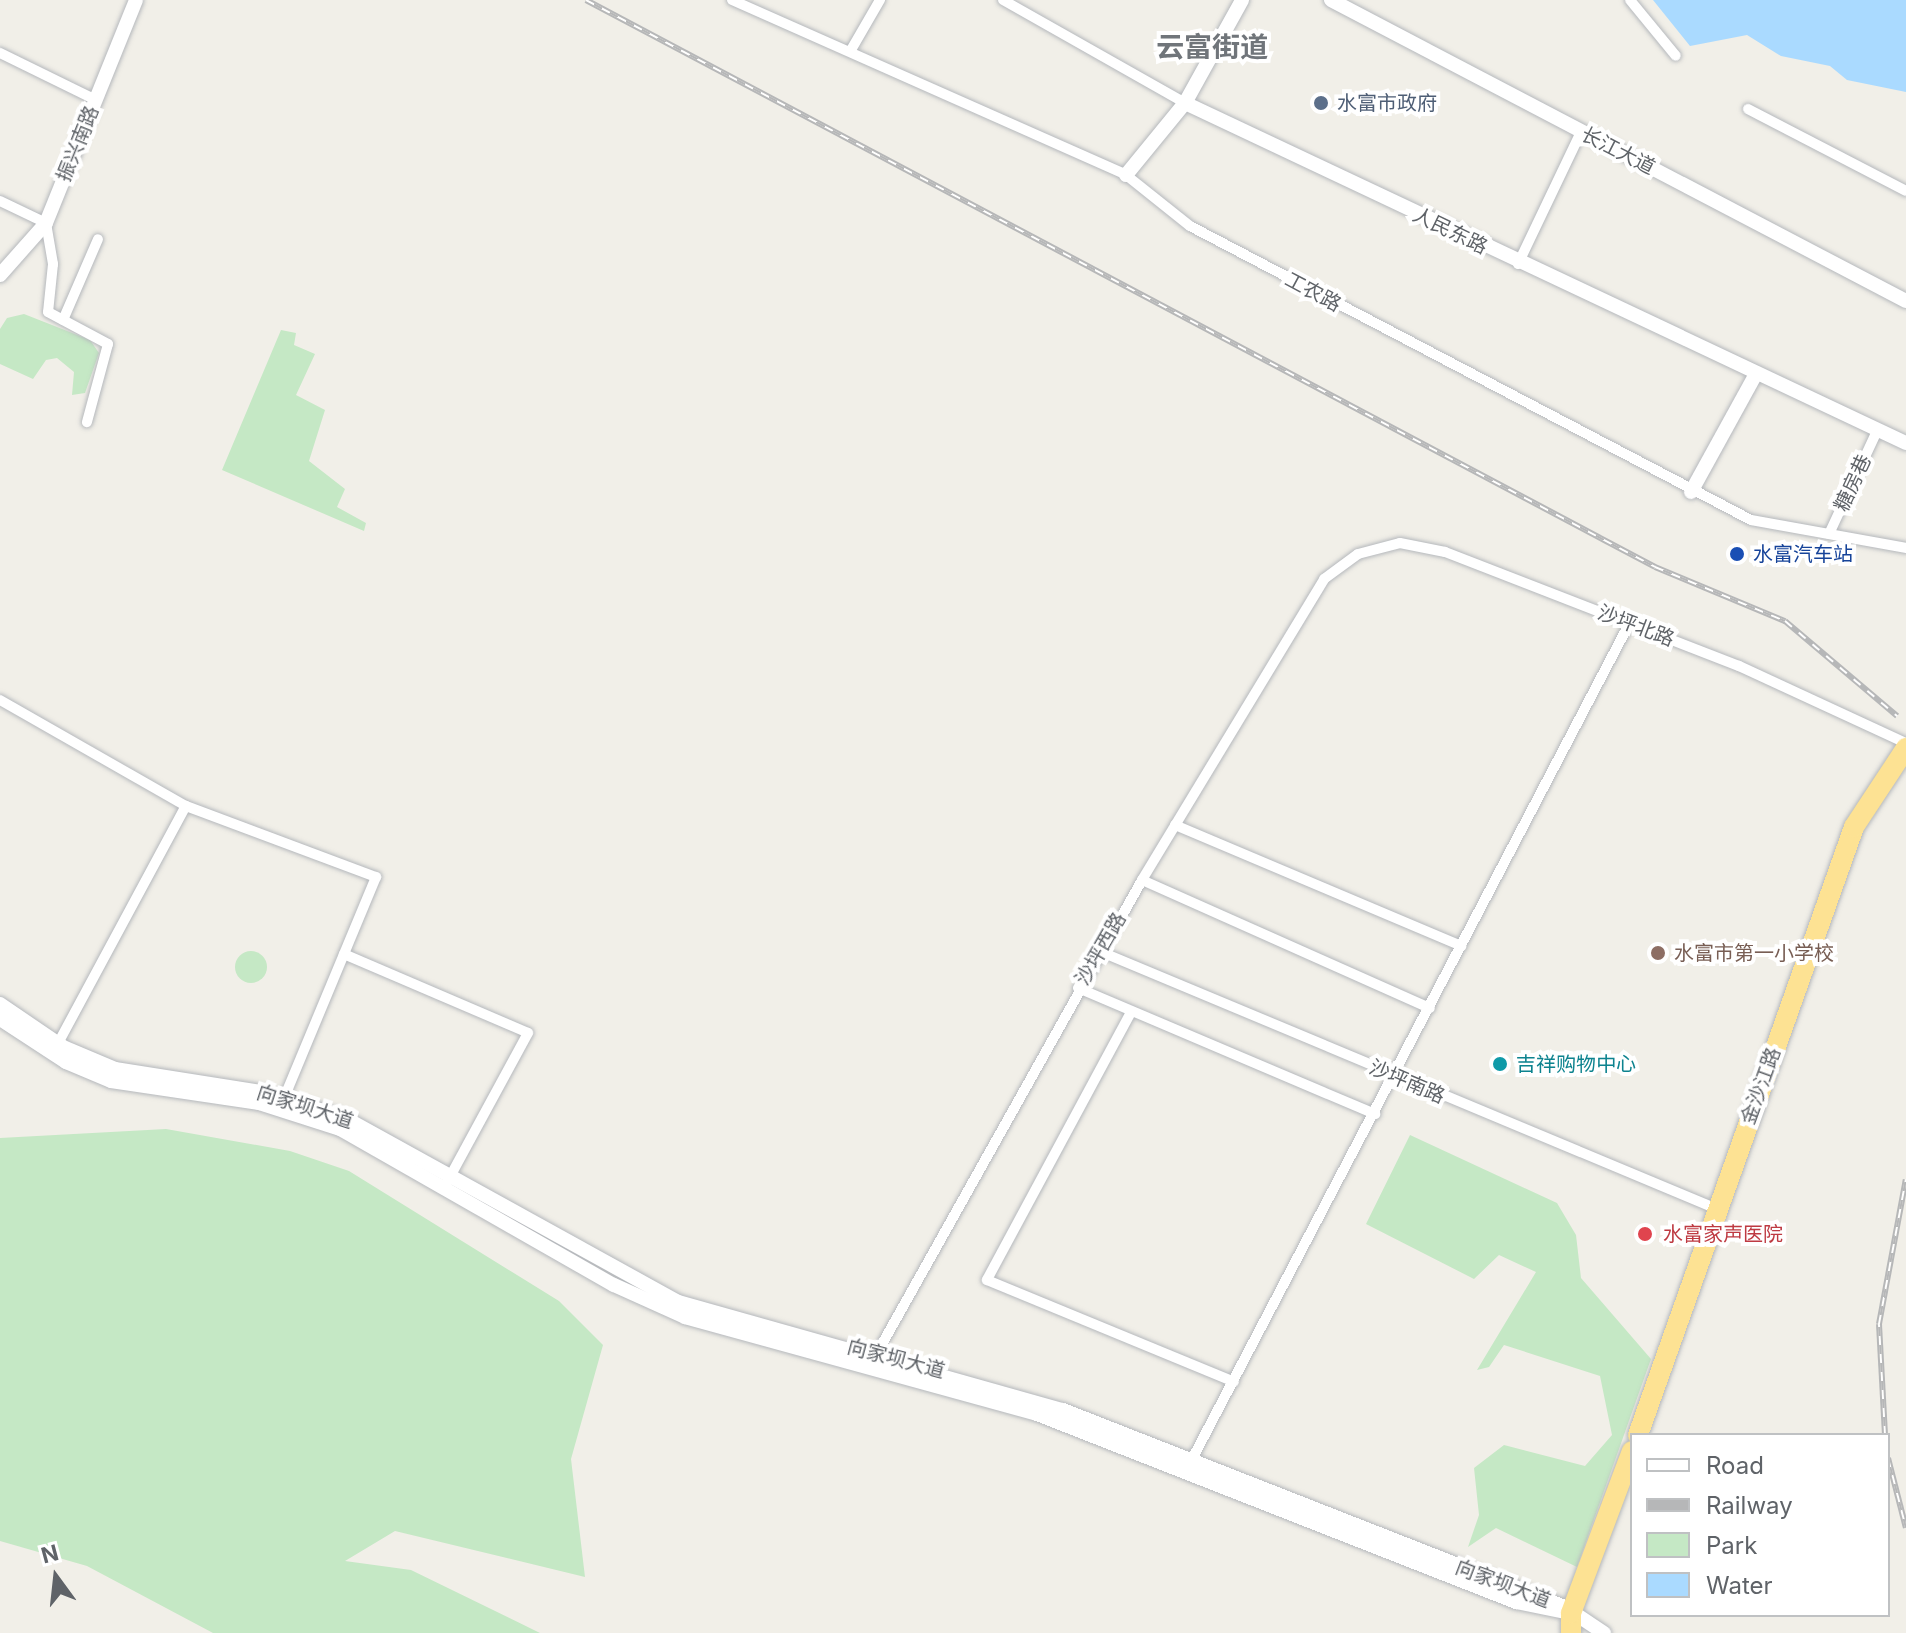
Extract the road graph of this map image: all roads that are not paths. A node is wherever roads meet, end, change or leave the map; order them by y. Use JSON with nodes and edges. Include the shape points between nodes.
{"nodes":[{"id":1,"x":136,"y":0,"type":"edge"},
{"id":2,"x":732,"y":0,"type":"edge"},
{"id":3,"x":880,"y":0,"type":"edge"},
{"id":4,"x":1003,"y":0,"type":"edge"},
{"id":5,"x":1242,"y":0,"type":"edge"},
{"id":6,"x":1331,"y":0,"type":"edge"},
{"id":7,"x":1630,"y":0,"type":"edge"},
{"id":8,"x":851,"y":50,"type":"junction"},
{"id":9,"x":0,"y":53,"type":"edge"},
{"id":10,"x":1676,"y":56,"type":"dead end"},
{"id":11,"x":96,"y":100,"type":"junction"},
{"id":12,"x":1185,"y":103,"type":"junction"},
{"id":13,"x":1748,"y":109,"type":"dead end"},
{"id":14,"x":1581,"y":132,"type":"junction"},
{"id":15,"x":1126,"y":175,"type":"junction"},
{"id":16,"x":1906,"y":191,"type":"edge"},
{"id":17,"x":0,"y":201,"type":"edge"},
{"id":18,"x":46,"y":223,"type":"junction"},
{"id":19,"x":98,"y":239,"type":"dead end"},
{"id":20,"x":1518,"y":264,"type":"junction"},
{"id":21,"x":0,"y":275,"type":"edge"},
{"id":22,"x":1904,"y":295,"type":"edge"},
{"id":23,"x":63,"y":320,"type":"junction"},
{"id":24,"x":1756,"y":374,"type":"junction"},
{"id":25,"x":87,"y":422,"type":"dead end"},
{"id":26,"x":1877,"y":431,"type":"junction"},
{"id":27,"x":1906,"y":443,"type":"edge"},
{"id":28,"x":1691,"y":492,"type":"junction"},
{"id":29,"x":1829,"y":534,"type":"junction"},
{"id":30,"x":1906,"y":548,"type":"edge"},
{"id":31,"x":1358,"y":554,"type":"joint"},
{"id":32,"x":1629,"y":624,"type":"junction"},
{"id":33,"x":0,"y":700,"type":"edge"},
{"id":34,"x":1906,"y":745,"type":"edge"},
{"id":35,"x":186,"y":806,"type":"junction"},
{"id":36,"x":1175,"y":825,"type":"junction"},
{"id":37,"x":1142,"y":880,"type":"junction"},
{"id":38,"x":1462,"y":946,"type":"junction"},
{"id":39,"x":1099,"y":951,"type":"junction"},
{"id":40,"x":344,"y":954,"type":"junction"},
{"id":41,"x":1078,"y":988,"type":"junction"},
{"id":42,"x":0,"y":1004,"type":"edge"},
{"id":43,"x":1430,"y":1008,"type":"junction"},
{"id":44,"x":1130,"y":1014,"type":"dead end"},
{"id":45,"x":0,"y":1019,"type":"edge"},
{"id":46,"x":55,"y":1049,"type":"junction"},
{"id":47,"x":1394,"y":1077,"type":"junction"},
{"id":48,"x":282,"y":1103,"type":"junction"},
{"id":49,"x":1375,"y":1114,"type":"junction"},
{"id":50,"x":447,"y":1182,"type":"junction"},
{"id":51,"x":1717,"y":1209,"type":"junction"},
{"id":52,"x":874,"y":1359,"type":"junction"},
{"id":53,"x":1234,"y":1382,"type":"junction"},
{"id":54,"x":1639,"y":1433,"type":"edge"},
{"id":55,"x":1630,"y":1457,"type":"edge"},
{"id":56,"x":1189,"y":1465,"type":"junction"},
{"id":57,"x":1571,"y":1623,"type":"edge"},
{"id":58,"x":1583,"y":1633,"type":"edge"},
{"id":59,"x":1604,"y":1633,"type":"edge"}],
"edges":[{"from":1,"to":11,"type":"main road","name":"振兴南路"},
{"from":2,"to":8,"type":"street","name":"工农路"},
{"from":3,"to":8,"type":"street"},
{"from":4,"to":12,"type":"street","name":"人民东路"},
{"from":5,"to":12,"type":"main road"},
{"from":6,"to":14,"type":"main road","name":"长江大道"},
{"from":7,"to":10,"type":"street"},
{"from":8,"to":15,"type":"street","name":"工农路"},
{"from":9,"to":11,"type":"street"},
{"from":11,"to":18,"type":"main road","name":"振兴南路"},
{"from":12,"to":15,"type":"main road"},
{"from":12,"to":20,"type":"main road","name":"人民东路"},
{"from":13,"to":16,"type":"street"},
{"from":14,"to":20,"type":"street"},
{"from":14,"to":22,"type":"main road","name":"长江大道"},
{"from":15,"to":28,"type":"street","name":"工农路","via":[[1190,226]]},
{"from":17,"to":18,"type":"street"},
{"from":18,"to":21,"type":"main road","name":"振兴南路"},
{"from":18,"to":23,"type":"street","via":[[53,264],[45,299],[48,312]]},
{"from":19,"to":23,"type":"street"},
{"from":20,"to":24,"type":"main road","name":"人民东路"},
{"from":23,"to":25,"type":"street","via":[[108,344]]},
{"from":24,"to":26,"type":"main road","name":"人民东路"},
{"from":24,"to":28,"type":"main road"},
{"from":26,"to":27,"type":"main road","name":"人民东路"},
{"from":26,"to":29,"type":"street","name":"糖房巷"},
{"from":28,"to":29,"type":"street","name":"工农路","via":[[1751,520]]},
{"from":29,"to":30,"type":"street","name":"工农路"},
{"from":31,"to":32,"type":"street","name":"沙坪北路","via":[[1400,543],[1445,552]]},
{"from":31,"to":36,"type":"street","name":"沙坪西路","via":[[1324,579]]},
{"from":32,"to":34,"type":"street","name":"沙坪北路"},
{"from":32,"to":38,"type":"street"},
{"from":33,"to":35,"type":"street"},
{"from":34,"to":51,"type":"highway","name":"金沙江路","via":[[1858,817]]},
{"from":35,"to":40,"type":"street","via":[[376,877]]},
{"from":35,"to":46,"type":"street"},
{"from":36,"to":37,"type":"street","name":"沙坪西路"},
{"from":36,"to":38,"type":"street"},
{"from":37,"to":39,"type":"street","name":"沙坪西路"},
{"from":37,"to":43,"type":"street"},
{"from":38,"to":43,"type":"street"},
{"from":39,"to":41,"type":"street","name":"沙坪西路"},
{"from":39,"to":47,"type":"street","name":"沙坪南路"},
{"from":40,"to":48,"type":"street"},
{"from":40,"to":50,"type":"street","via":[[528,1033]]},
{"from":41,"to":49,"type":"street"},
{"from":41,"to":52,"type":"street","name":"沙坪西路"},
{"from":42,"to":46,"type":"main road","name":"向家坝大道"},
{"from":43,"to":47,"type":"street"},
{"from":44,"to":53,"type":"street","via":[[987,1280]]},
{"from":45,"to":46,"type":"main road","name":"向家坝大道"},
{"from":46,"to":48,"type":"main road","name":"向家坝大道","via":[[131,1074]]},
{"from":47,"to":49,"type":"street"},
{"from":47,"to":51,"type":"street","name":"沙坪南路"},
{"from":48,"to":50,"type":"main road","name":"向家坝大道","via":[[363,1126]]},
{"from":49,"to":53,"type":"street"},
{"from":50,"to":52,"type":"main road","name":"向家坝大道","via":[[667,1297]]},
{"from":51,"to":54,"type":"highway","name":"金沙江路"},
{"from":52,"to":56,"type":"main road","name":"向家坝大道","via":[[1041,1402]]},
{"from":53,"to":56,"type":"street"},
{"from":55,"to":57,"type":"highway"},
{"from":56,"to":57,"type":"main road","name":"向家坝大道"},
{"from":57,"to":58,"type":"highway"},
{"from":57,"to":59,"type":"main road","name":"向家坝大道"}]}
